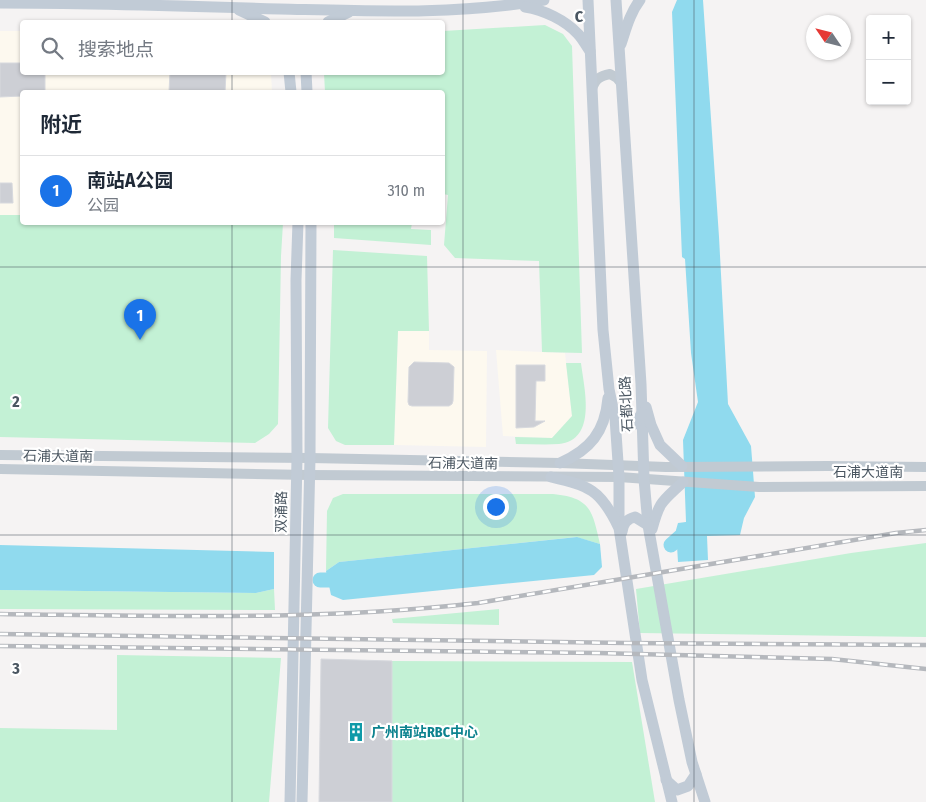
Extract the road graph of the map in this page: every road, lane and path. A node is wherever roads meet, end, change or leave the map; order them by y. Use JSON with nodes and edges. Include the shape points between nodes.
{"nodes":[{"id":1,"x":544,"y":0,"type":"edge"},
{"id":2,"x":588,"y":0,"type":"edge"},
{"id":3,"x":616,"y":0,"type":"edge"},
{"id":4,"x":640,"y":0,"type":"edge"},
{"id":5,"x":0,"y":2,"type":"edge"},
{"id":6,"x":490,"y":4,"type":"edge"},
{"id":7,"x":508,"y":6,"type":"junction"},
{"id":8,"x":232,"y":7,"type":"junction"},
{"id":9,"x":351,"y":11,"type":"junction"},
{"id":10,"x":261,"y":20,"type":"edge"},
{"id":11,"x":332,"y":20,"type":"edge"},
{"id":12,"x":619,"y":48,"type":"junction"},
{"id":13,"x":591,"y":53,"type":"junction"},
{"id":14,"x":289,"y":75,"type":"edge"},
{"id":15,"x":306,"y":75,"type":"edge"},
{"id":16,"x":622,"y":84,"type":"junction"},
{"id":17,"x":592,"y":89,"type":"junction"},
{"id":18,"x":291,"y":90,"type":"edge"},
{"id":19,"x":307,"y":90,"type":"edge"},
{"id":20,"x":298,"y":225,"type":"edge"},
{"id":21,"x":311,"y":225,"type":"edge"},
{"id":22,"x":641,"y":384,"type":"junction"},
{"id":23,"x":609,"y":389,"type":"junction"},
{"id":24,"x":642,"y":413,"type":"junction"},
{"id":25,"x":615,"y":418,"type":"junction"},
{"id":26,"x":0,"y":454,"type":"edge"},
{"id":27,"x":297,"y":458,"type":"junction"},
{"id":28,"x":310,"y":458,"type":"junction"},
{"id":29,"x":526,"y":462,"type":"junction"},
{"id":30,"x":560,"y":463,"type":"junction"},
{"id":31,"x":618,"y":465,"type":"junction"},
{"id":32,"x":644,"y":466,"type":"junction"},
{"id":33,"x":682,"y":466,"type":"junction"},
{"id":34,"x":926,"y":467,"type":"edge"},
{"id":35,"x":0,"y":468,"type":"edge"},
{"id":36,"x":296,"y":474,"type":"junction"},
{"id":37,"x":309,"y":475,"type":"junction"},
{"id":38,"x":528,"y":477,"type":"junction"},
{"id":39,"x":551,"y":477,"type":"junction"},
{"id":40,"x":619,"y":477,"type":"junction"},
{"id":41,"x":644,"y":479,"type":"junction"},
{"id":42,"x":683,"y":482,"type":"junction"},
{"id":43,"x":926,"y":486,"type":"edge"},
{"id":44,"x":649,"y":530,"type":"junction"},
{"id":45,"x":620,"y":533,"type":"junction"},
{"id":46,"x":696,"y":774,"type":"junction"},
{"id":47,"x":666,"y":780,"type":"junction"},
{"id":48,"x":290,"y":802,"type":"edge"},
{"id":49,"x":302,"y":802,"type":"edge"},
{"id":50,"x":672,"y":802,"type":"edge"},
{"id":51,"x":705,"y":802,"type":"edge"}],
"edges":[{"from":1,"to":7,"type":"main road"},
{"from":2,"to":13,"type":"main road","name":"石都北路"},
{"from":3,"to":12,"type":"main road","name":"石都北路"},
{"from":4,"to":12,"type":"main road"},
{"from":5,"to":8,"type":"main road"},
{"from":6,"to":7,"type":"main road"},
{"from":6,"to":9,"type":"main road","via":[[468,10]]},
{"from":7,"to":13,"type":"main road","via":[[539,9],[555,17],[578,34]]},
{"from":8,"to":9,"type":"main road"},
{"from":8,"to":10,"type":"main road"},
{"from":9,"to":11,"type":"main road"},
{"from":12,"to":16,"type":"main road","name":"石都北路"},
{"from":13,"to":17,"type":"main road","name":"石都北路"},
{"from":14,"to":18,"type":"main road"},
{"from":15,"to":19,"type":"main road"},
{"from":16,"to":17,"type":"street","via":[[610,74],[601,76]]},
{"from":16,"to":22,"type":"main road","name":"石都北路"},
{"from":17,"to":23,"type":"main road","name":"石都北路","via":[[603,330]]},
{"from":20,"to":27,"type":"main road","name":"双涌路"},
{"from":21,"to":28,"type":"main road","name":"双涌路"},
{"from":22,"to":24,"type":"main road","name":"石都北路"},
{"from":22,"to":33,"type":"main road","via":[[651,425],[660,445]]},
{"from":23,"to":25,"type":"main road"},
{"from":23,"to":30,"type":"main road","via":[[602,427],[584,449]]},
{"from":24,"to":25,"type":"main road","via":[[630,426],[624,426]]},
{"from":24,"to":32,"type":"main road","name":"石都北路"},
{"from":25,"to":31,"type":"main road"},
{"from":26,"to":27,"type":"street","name":"石浦大道南"},
{"from":27,"to":28,"type":"street","name":"石浦大道南"},
{"from":27,"to":36,"type":"main road","name":"双涌路"},
{"from":28,"to":29,"type":"street","name":"石浦大道南"},
{"from":28,"to":37,"type":"main road","name":"双涌路"},
{"from":29,"to":30,"type":"street","name":"石浦大道南"},
{"from":29,"to":38,"type":"street","via":[[535,468]]},
{"from":30,"to":31,"type":"street","name":"石浦大道南"},
{"from":31,"to":32,"type":"street","name":"石浦大道南"},
{"from":31,"to":40,"type":"main road"},
{"from":32,"to":33,"type":"street","name":"石浦大道南"},
{"from":32,"to":41,"type":"main road","name":"石都北路"},
{"from":33,"to":34,"type":"street","name":"石浦大道南"},
{"from":33,"to":42,"type":"street","via":[[678,477]]},
{"from":35,"to":36,"type":"street","name":"石浦大道南"},
{"from":36,"to":37,"type":"street","name":"石浦大道南"},
{"from":36,"to":48,"type":"main road","name":"双涌路"},
{"from":37,"to":38,"type":"street","name":"石浦大道南"},
{"from":37,"to":49,"type":"main road","name":"双涌路"},
{"from":38,"to":39,"type":"street","name":"石浦大道南"},
{"from":39,"to":40,"type":"street","name":"石浦大道南"},
{"from":39,"to":45,"type":"main road","via":[[592,490],[600,497]]},
{"from":40,"to":41,"type":"street","name":"石浦大道南"},
{"from":40,"to":45,"type":"main road"},
{"from":41,"to":42,"type":"street","name":"石浦大道南"},
{"from":41,"to":44,"type":"main road","name":"石都北路"},
{"from":42,"to":43,"type":"street","name":"石浦大道南","via":[[759,487]]},
{"from":42,"to":44,"type":"main road","via":[[662,501]]},
{"from":44,"to":45,"type":"main road","via":[[635,517],[628,519]]},
{"from":44,"to":46,"type":"main road","name":"石都北路","via":[[677,691]]},
{"from":45,"to":47,"type":"main road","via":[[642,680]]},
{"from":46,"to":47,"type":"main road","via":[[688,786],[677,790]]},
{"from":46,"to":51,"type":"main road","name":"石都北路"},
{"from":47,"to":50,"type":"main road"}]}
